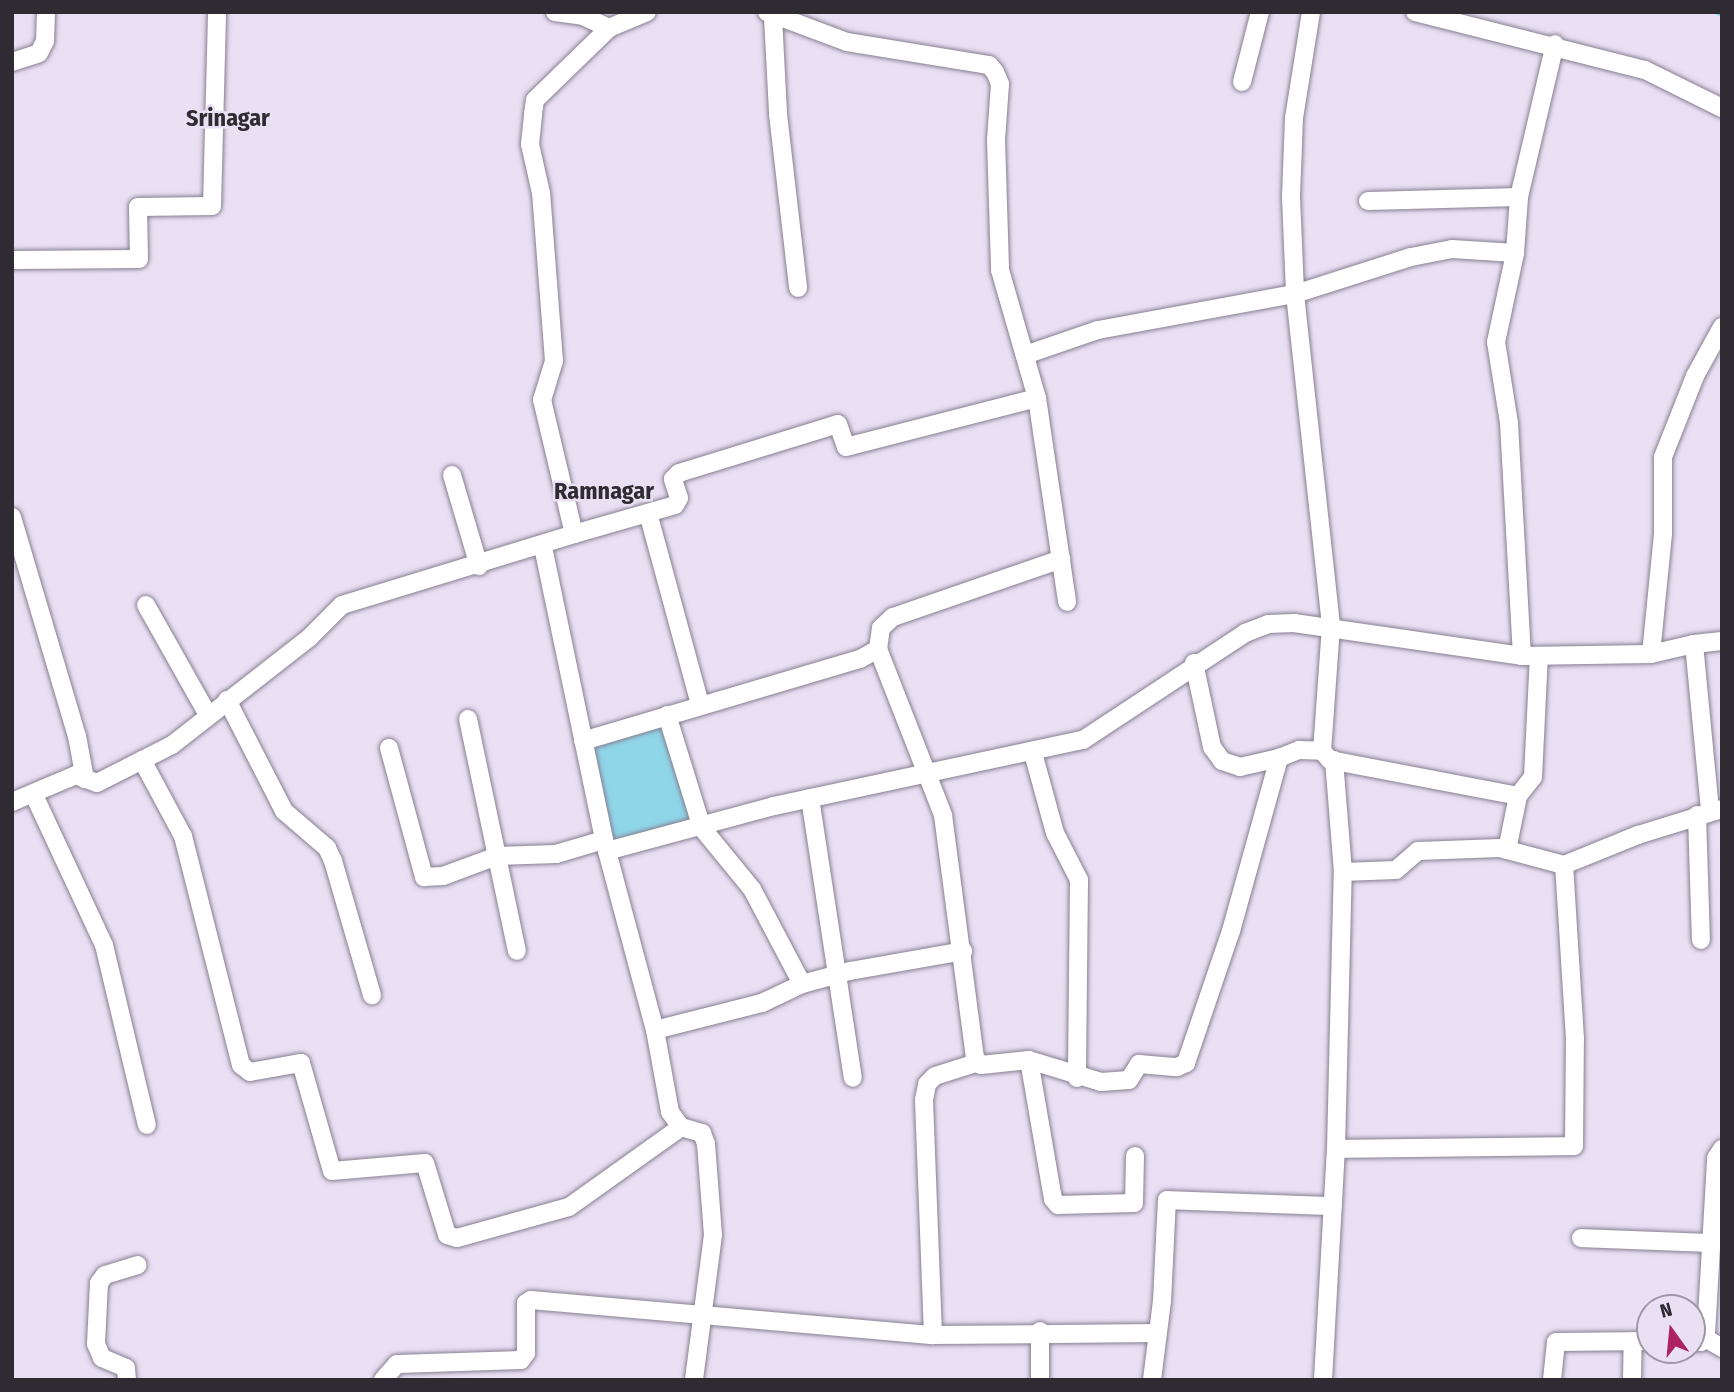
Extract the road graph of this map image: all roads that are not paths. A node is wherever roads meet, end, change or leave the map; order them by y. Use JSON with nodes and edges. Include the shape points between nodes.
{"nodes":[{"id":1,"x":46,"y":12,"type":"edge"},
{"id":2,"x":217,"y":12,"type":"edge"},
{"id":3,"x":555,"y":12,"type":"edge"},
{"id":4,"x":647,"y":12,"type":"edge"},
{"id":5,"x":1260,"y":12,"type":"edge"},
{"id":6,"x":1311,"y":12,"type":"edge"},
{"id":7,"x":1415,"y":12,"type":"edge"},
{"id":8,"x":583,"y":14,"type":"edge"},
{"id":9,"x":770,"y":15,"type":"edge"},
{"id":10,"x":609,"y":28,"type":"junction"},
{"id":11,"x":1555,"y":44,"type":"junction"},
{"id":12,"x":12,"y":62,"type":"edge"},
{"id":13,"x":1242,"y":82,"type":"dead end"},
{"id":14,"x":1722,"y":108,"type":"edge"},
{"id":15,"x":1519,"y":197,"type":"junction"},
{"id":16,"x":1368,"y":201,"type":"dead end"},
{"id":17,"x":1515,"y":253,"type":"junction"},
{"id":18,"x":12,"y":260,"type":"edge"},
{"id":19,"x":797,"y":288,"type":"dead end"},
{"id":20,"x":1295,"y":294,"type":"junction"},
{"id":21,"x":1721,"y":329,"type":"edge"},
{"id":22,"x":1025,"y":355,"type":"junction"},
{"id":23,"x":1037,"y":398,"type":"junction"},
{"id":24,"x":452,"y":475,"type":"dead end"},
{"id":25,"x":649,"y":513,"type":"junction"},
{"id":26,"x":12,"y":517,"type":"edge"},
{"id":27,"x":574,"y":534,"type":"junction"},
{"id":28,"x":542,"y":547,"type":"junction"},
{"id":29,"x":1061,"y":559,"type":"junction"},
{"id":30,"x":479,"y":566,"type":"junction"},
{"id":31,"x":1067,"y":602,"type":"dead end"},
{"id":32,"x":146,"y":605,"type":"dead end"},
{"id":33,"x":1331,"y":626,"type":"junction"},
{"id":34,"x":1722,"y":641,"type":"edge"},
{"id":35,"x":1694,"y":644,"type":"junction"},
{"id":36,"x":878,"y":649,"type":"junction"},
{"id":37,"x":1651,"y":654,"type":"junction"},
{"id":38,"x":1531,"y":656,"type":"junction"},
{"id":39,"x":1194,"y":663,"type":"junction"},
{"id":40,"x":227,"y":700,"type":"junction"},
{"id":41,"x":700,"y":705,"type":"junction"},
{"id":42,"x":208,"y":715,"type":"junction"},
{"id":43,"x":667,"y":715,"type":"junction"},
{"id":44,"x":468,"y":719,"type":"dead end"},
{"id":45,"x":583,"y":741,"type":"junction"},
{"id":46,"x":389,"y":748,"type":"dead end"},
{"id":47,"x":1033,"y":753,"type":"junction"},
{"id":48,"x":1328,"y":756,"type":"junction"},
{"id":49,"x":1279,"y":758,"type":"junction"},
{"id":50,"x":142,"y":760,"type":"junction"},
{"id":51,"x":930,"y":776,"type":"junction"},
{"id":52,"x":85,"y":779,"type":"junction"},
{"id":53,"x":34,"y":795,"type":"junction"},
{"id":54,"x":1518,"y":796,"type":"junction"},
{"id":55,"x":810,"y":798,"type":"junction"},
{"id":56,"x":12,"y":802,"type":"edge"},
{"id":57,"x":1709,"y":812,"type":"edge"},
{"id":58,"x":702,"y":828,"type":"junction"},
{"id":59,"x":605,"y":845,"type":"junction"},
{"id":60,"x":1507,"y":850,"type":"junction"},
{"id":61,"x":497,"y":856,"type":"junction"},
{"id":62,"x":1564,"y":865,"type":"junction"},
{"id":63,"x":1343,"y":872,"type":"junction"},
{"id":64,"x":1701,"y":940,"type":"dead end"},
{"id":65,"x":517,"y":951,"type":"dead end"},
{"id":66,"x":963,"y":951,"type":"junction"},
{"id":67,"x":838,"y":974,"type":"junction"},
{"id":68,"x":802,"y":984,"type":"junction"},
{"id":69,"x":372,"y":995,"type":"dead end"},
{"id":70,"x":655,"y":1030,"type":"junction"},
{"id":71,"x":1029,"y":1060,"type":"junction"},
{"id":72,"x":976,"y":1062,"type":"junction"},
{"id":73,"x":853,"y":1078,"type":"dead end"},
{"id":74,"x":1077,"y":1078,"type":"junction"},
{"id":75,"x":147,"y":1125,"type":"dead end"},
{"id":76,"x":681,"y":1127,"type":"junction"},
{"id":77,"x":1336,"y":1149,"type":"junction"},
{"id":78,"x":1722,"y":1149,"type":"edge"},
{"id":79,"x":1135,"y":1156,"type":"dead end"},
{"id":80,"x":1333,"y":1206,"type":"junction"},
{"id":81,"x":1581,"y":1238,"type":"dead end"},
{"id":82,"x":1714,"y":1243,"type":"junction"},
{"id":83,"x":138,"y":1265,"type":"dead end"},
{"id":84,"x":1706,"y":1295,"type":"edge"},
{"id":85,"x":703,"y":1312,"type":"junction"},
{"id":86,"x":1040,"y":1331,"type":"junction"},
{"id":87,"x":1155,"y":1333,"type":"junction"},
{"id":88,"x":933,"y":1335,"type":"junction"},
{"id":89,"x":1636,"y":1341,"type":"edge"},
{"id":90,"x":1636,"y":1363,"type":"edge"},
{"id":91,"x":127,"y":1380,"type":"edge"},
{"id":92,"x":383,"y":1380,"type":"edge"},
{"id":93,"x":694,"y":1380,"type":"edge"},
{"id":94,"x":1040,"y":1380,"type":"edge"},
{"id":95,"x":1152,"y":1380,"type":"edge"},
{"id":96,"x":1323,"y":1380,"type":"edge"},
{"id":97,"x":1552,"y":1380,"type":"edge"},
{"id":98,"x":1632,"y":1380,"type":"edge"}],
"edges":[{"from":1,"to":12,"type":"street","via":[[46,41],[39,53]]},
{"from":2,"to":18,"type":"street","via":[[212,206],[138,207],[139,259]]},
{"from":3,"to":8,"type":"street"},
{"from":4,"to":10,"type":"street"},
{"from":5,"to":13,"type":"street"},
{"from":6,"to":20,"type":"street","via":[[1294,118]]},
{"from":7,"to":11,"type":"street"},
{"from":8,"to":10,"type":"street"},
{"from":9,"to":19,"type":"street"},
{"from":9,"to":22,"type":"street","via":[[847,42],[989,65],[995,72],[1000,84],[996,140],[1000,270]]},
{"from":10,"to":27,"type":"street","via":[[535,100],[532,148],[544,219],[554,361],[542,400]]},
{"from":11,"to":14,"type":"street","via":[[1645,70]]},
{"from":11,"to":15,"type":"street"},
{"from":15,"to":16,"type":"street"},
{"from":15,"to":17,"type":"street"},
{"from":17,"to":20,"type":"street","via":[[1452,249],[1410,257]]},
{"from":17,"to":38,"type":"street","via":[[1496,342],[1509,423]]},
{"from":20,"to":22,"type":"street","via":[[1098,330]]},
{"from":20,"to":33,"type":"street"},
{"from":21,"to":37,"type":"street","via":[[1695,376],[1663,457],[1663,534]]},
{"from":22,"to":23,"type":"street"},
{"from":23,"to":25,"type":"street","via":[[846,447],[838,424],[679,472],[673,479],[678,503]]},
{"from":23,"to":29,"type":"street"},
{"from":24,"to":30,"type":"street"},
{"from":25,"to":27,"type":"street"},
{"from":25,"to":41,"type":"street"},
{"from":26,"to":52,"type":"street","via":[[70,711]]},
{"from":27,"to":28,"type":"street"},
{"from":28,"to":30,"type":"street"},
{"from":28,"to":45,"type":"street"},
{"from":29,"to":31,"type":"street"},
{"from":29,"to":36,"type":"street","via":[[893,617],[881,628]]},
{"from":30,"to":40,"type":"street","via":[[342,605],[310,637]]},
{"from":32,"to":42,"type":"street"},
{"from":33,"to":38,"type":"street"},
{"from":33,"to":39,"type":"street","via":[[1268,624]]},
{"from":33,"to":48,"type":"street"},
{"from":34,"to":35,"type":"street"},
{"from":35,"to":37,"type":"street"},
{"from":35,"to":57,"type":"street"},
{"from":36,"to":41,"type":"street","via":[[860,659]]},
{"from":36,"to":51,"type":"street"},
{"from":37,"to":38,"type":"street"},
{"from":38,"to":54,"type":"street","via":[[1534,777]]},
{"from":39,"to":47,"type":"street","via":[[1083,740]]},
{"from":39,"to":49,"type":"street","via":[[1212,747],[1222,761],[1240,767]]},
{"from":40,"to":42,"type":"street"},
{"from":40,"to":69,"type":"street","via":[[284,811],[327,848]]},
{"from":41,"to":43,"type":"street"},
{"from":42,"to":50,"type":"street","via":[[172,745]]},
{"from":43,"to":45,"type":"street"},
{"from":43,"to":58,"type":"street"},
{"from":44,"to":61,"type":"street"},
{"from":45,"to":59,"type":"street"},
{"from":46,"to":61,"type":"street","via":[[424,877],[443,876]]},
{"from":47,"to":51,"type":"street"},
{"from":47,"to":74,"type":"street","via":[[1055,833],[1079,880]]},
{"from":48,"to":49,"type":"street","via":[[1299,750]]},
{"from":48,"to":54,"type":"street"},
{"from":48,"to":63,"type":"street"},
{"from":49,"to":74,"type":"street","via":[[1262,831],[1186,1063],[1177,1067],[1139,1064],[1126,1081]]},
{"from":50,"to":52,"type":"street","via":[[97,783]]},
{"from":50,"to":76,"type":"street","via":[[183,836],[242,1065],[250,1072],[301,1063],[332,1171],[425,1163],[447,1235],[457,1238],[569,1207]]},
{"from":51,"to":55,"type":"street"},
{"from":51,"to":66,"type":"street","via":[[943,815]]},
{"from":52,"to":53,"type":"street","via":[[76,775]]},
{"from":53,"to":56,"type":"street"},
{"from":53,"to":75,"type":"street","via":[[104,945]]},
{"from":54,"to":60,"type":"street"},
{"from":55,"to":58,"type":"street"},
{"from":55,"to":67,"type":"street"},
{"from":57,"to":62,"type":"street"},
{"from":57,"to":64,"type":"street"},
{"from":58,"to":59,"type":"street"},
{"from":58,"to":68,"type":"street","via":[[752,889]]},
{"from":59,"to":61,"type":"street","via":[[556,854]]},
{"from":59,"to":70,"type":"street"},
{"from":60,"to":62,"type":"street"},
{"from":60,"to":63,"type":"street","via":[[1418,851],[1396,870]]},
{"from":61,"to":65,"type":"street"},
{"from":62,"to":77,"type":"street","via":[[1575,1039],[1574,1146]]},
{"from":63,"to":77,"type":"street"},
{"from":66,"to":67,"type":"street"},
{"from":66,"to":72,"type":"street"},
{"from":67,"to":68,"type":"street"},
{"from":67,"to":73,"type":"street"},
{"from":68,"to":70,"type":"street","via":[[762,1003]]},
{"from":70,"to":76,"type":"street","via":[[670,1112]]},
{"from":71,"to":72,"type":"street"},
{"from":71,"to":74,"type":"street"},
{"from":71,"to":79,"type":"street","via":[[1053,1199],[1058,1205],[1135,1203]]},
{"from":72,"to":88,"type":"street","via":[[935,1076],[927,1084],[924,1100]]},
{"from":76,"to":85,"type":"street","via":[[702,1133],[706,1144],[713,1235]]},
{"from":77,"to":80,"type":"street"},
{"from":78,"to":82,"type":"street","via":[[1716,1158]]},
{"from":80,"to":87,"type":"street","via":[[1167,1200],[1162,1301]]},
{"from":80,"to":96,"type":"street"},
{"from":81,"to":82,"type":"street"},
{"from":82,"to":84,"type":"street"},
{"from":83,"to":91,"type":"street","via":[[105,1275],[99,1283],[96,1344],[102,1357],[126,1368]]},
{"from":85,"to":88,"type":"street"},
{"from":85,"to":92,"type":"street","via":[[531,1300],[526,1303],[526,1353],[521,1360],[397,1364]]},
{"from":85,"to":93,"type":"street"},
{"from":86,"to":87,"type":"street"},
{"from":86,"to":88,"type":"street"},
{"from":86,"to":94,"type":"street"},
{"from":87,"to":95,"type":"street"},
{"from":89,"to":97,"type":"street","via":[[1556,1342]]},
{"from":90,"to":98,"type":"street"}]}
